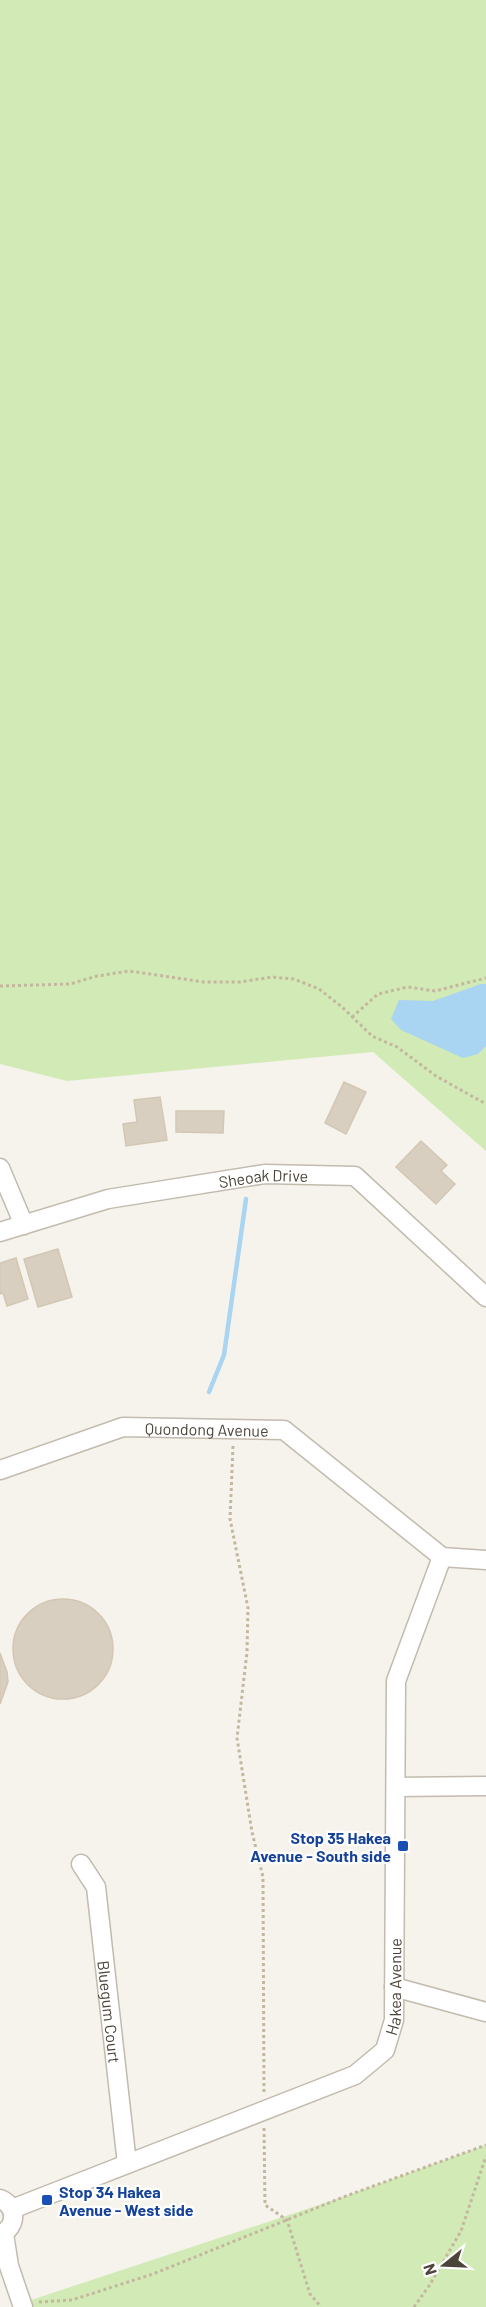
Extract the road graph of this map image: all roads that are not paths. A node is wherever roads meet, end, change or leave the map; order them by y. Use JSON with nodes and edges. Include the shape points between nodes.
{"nodes":[{"id":1,"x":0,"y":1168,"type":"edge"},
{"id":2,"x":24,"y":1225,"type":"junction"},
{"id":3,"x":0,"y":1232,"type":"edge"},
{"id":4,"x":486,"y":1297,"type":"edge"},
{"id":5,"x":0,"y":1470,"type":"edge"},
{"id":6,"x":442,"y":1557,"type":"junction"},
{"id":7,"x":486,"y":1560,"type":"edge"},
{"id":8,"x":486,"y":1786,"type":"edge"},
{"id":9,"x":396,"y":1787,"type":"junction"},
{"id":10,"x":81,"y":1864,"type":"dead end"},
{"id":11,"x":394,"y":1987,"type":"junction"},
{"id":12,"x":486,"y":2012,"type":"edge"},
{"id":13,"x":128,"y":2164,"type":"junction"},
{"id":14,"x":6,"y":2204,"type":"edge"},
{"id":15,"x":2,"y":2235,"type":"edge"},
{"id":16,"x":23,"y":2305,"type":"edge"}],
"edges":[{"from":1,"to":2,"type":"street"},
{"from":2,"to":3,"type":"street","name":"Sheoak Drive"},
{"from":2,"to":4,"type":"street","name":"Sheoak Drive","via":[[108,1199],[265,1174],[356,1176]]},
{"from":5,"to":6,"type":"street","name":"Quondong Avenue","via":[[123,1426],[284,1430]]},
{"from":6,"to":7,"type":"street"},
{"from":6,"to":9,"type":"street","name":"Hakea Avenue","via":[[396,1682]]},
{"from":8,"to":9,"type":"street"},
{"from":9,"to":11,"type":"street","name":"Hakea Avenue"},
{"from":10,"to":13,"type":"street","name":"Bluegum Court","via":[[96,1887]]},
{"from":11,"to":12,"type":"street"},
{"from":11,"to":13,"type":"street","name":"Hakea Avenue","via":[[394,2020],[385,2050],[355,2075]]},
{"from":13,"to":14,"type":"street","name":"Hakea Avenue"},
{"from":14,"to":15,"type":"street","via":[[12,2224]]},
{"from":15,"to":16,"type":"street"}]}
